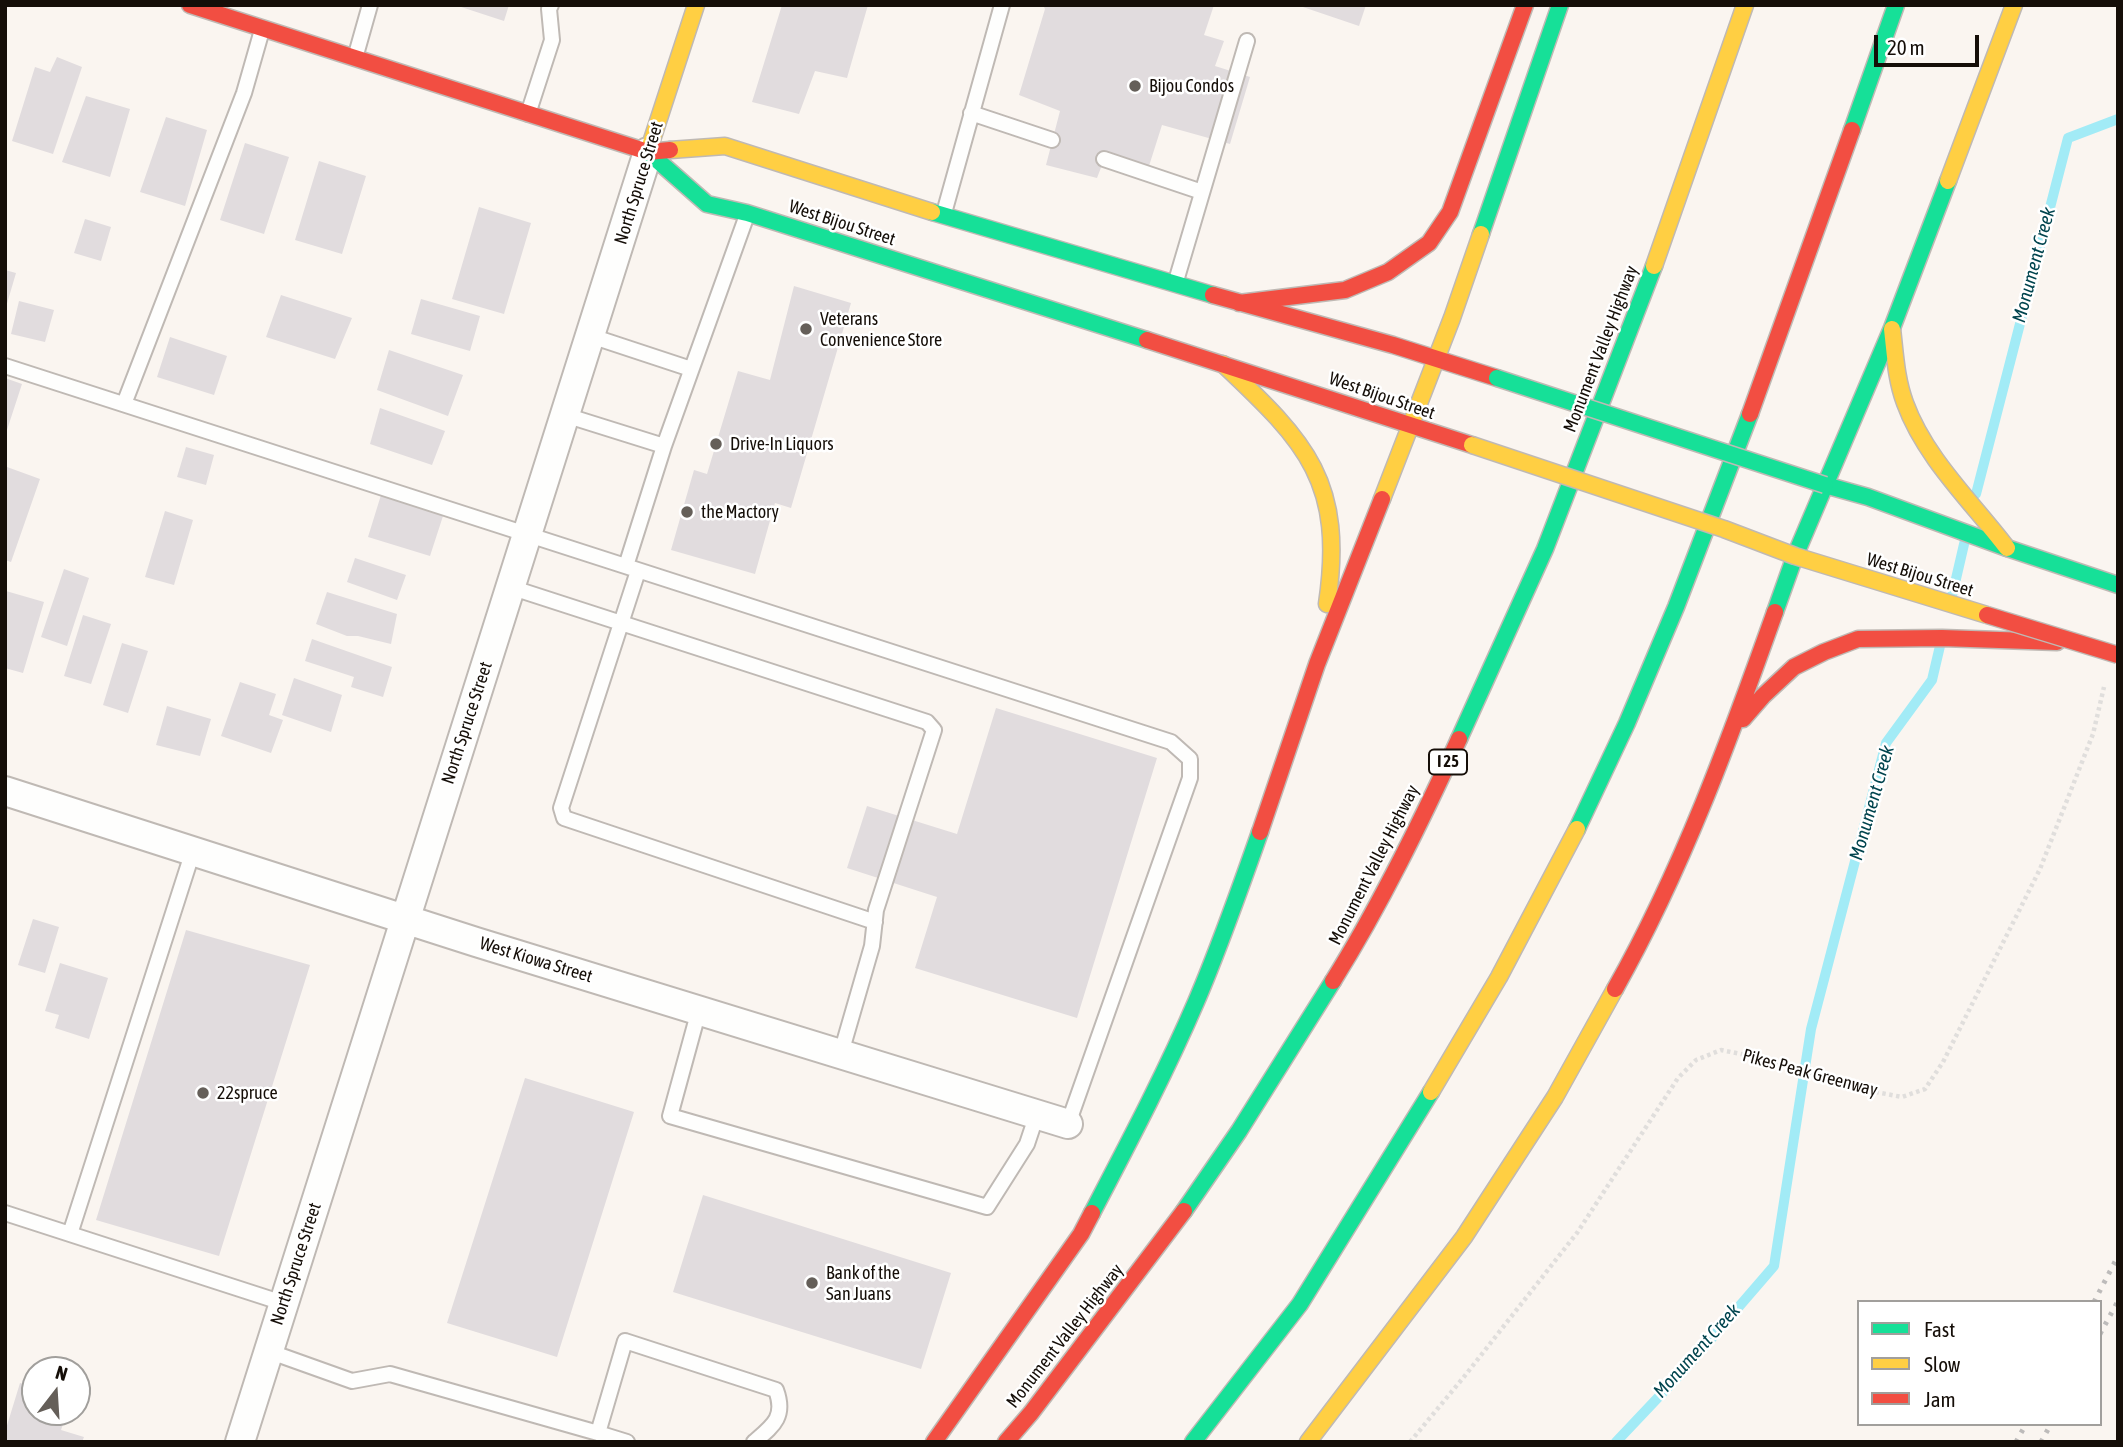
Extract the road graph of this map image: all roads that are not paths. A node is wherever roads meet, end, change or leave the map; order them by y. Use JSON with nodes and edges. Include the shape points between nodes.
{"nodes":[{"id":1,"x":190,"y":5,"type":"edge"},
{"id":2,"x":370,"y":5,"type":"edge"},
{"id":3,"x":551,"y":5,"type":"edge"},
{"id":4,"x":696,"y":5,"type":"edge"},
{"id":5,"x":1002,"y":5,"type":"edge"},
{"id":6,"x":1525,"y":5,"type":"edge"},
{"id":7,"x":1560,"y":5,"type":"edge"},
{"id":8,"x":1745,"y":5,"type":"edge"},
{"id":9,"x":1896,"y":5,"type":"edge"},
{"id":10,"x":2014,"y":5,"type":"edge"},
{"id":11,"x":262,"y":29,"type":"junction"},
{"id":12,"x":1247,"y":41,"type":"dead end"},
{"id":13,"x":355,"y":59,"type":"junction"},
{"id":14,"x":971,"y":113,"type":"junction"},
{"id":15,"x":528,"y":115,"type":"junction"},
{"id":16,"x":1052,"y":140,"type":"dead end"},
{"id":17,"x":648,"y":152,"type":"junction"},
{"id":18,"x":1104,"y":159,"type":"dead end"},
{"id":19,"x":1202,"y":192,"type":"junction"},
{"id":20,"x":747,"y":214,"type":"junction"},
{"id":21,"x":943,"y":215,"type":"junction"},
{"id":22,"x":1175,"y":282,"type":"junction"},
{"id":23,"x":1239,"y":303,"type":"junction"},
{"id":24,"x":1892,"y":328,"type":"junction"},
{"id":25,"x":591,"y":335,"type":"junction"},
{"id":26,"x":1436,"y":358,"type":"junction"},
{"id":27,"x":1223,"y":364,"type":"junction"},
{"id":28,"x":5,"y":366,"type":"edge"},
{"id":29,"x":691,"y":369,"type":"junction"},
{"id":30,"x":124,"y":404,"type":"junction"},
{"id":31,"x":565,"y":415,"type":"junction"},
{"id":32,"x":1409,"y":426,"type":"junction"},
{"id":33,"x":664,"y":446,"type":"junction"},
{"id":34,"x":1825,"y":485,"type":"junction"},
{"id":35,"x":527,"y":534,"type":"junction"},
{"id":36,"x":2007,"y":548,"type":"junction"},
{"id":37,"x":1795,"y":556,"type":"junction"},
{"id":38,"x":632,"y":569,"type":"junction"},
{"id":39,"x":2118,"y":585,"type":"edge"},
{"id":40,"x":510,"y":587,"type":"junction"},
{"id":41,"x":621,"y":624,"type":"junction"},
{"id":42,"x":2078,"y":643,"type":"junction"},
{"id":43,"x":2118,"y":655,"type":"edge"},
{"id":44,"x":1317,"y":664,"type":"junction"},
{"id":45,"x":1731,"y":734,"type":"junction"},
{"id":46,"x":5,"y":791,"type":"edge"},
{"id":47,"x":192,"y":851,"type":"junction"},
{"id":48,"x":404,"y":919,"type":"junction"},
{"id":49,"x":875,"y":922,"type":"junction"},
{"id":50,"x":699,"y":1010,"type":"junction"},
{"id":51,"x":841,"y":1054,"type":"junction"},
{"id":52,"x":1037,"y":1114,"type":"junction"},
{"id":53,"x":1068,"y":1124,"type":"joint"},
{"id":54,"x":5,"y":1213,"type":"edge"},
{"id":55,"x":71,"y":1234,"type":"junction"},
{"id":56,"x":283,"y":1303,"type":"junction"},
{"id":57,"x":268,"y":1351,"type":"junction"},
{"id":58,"x":598,"y":1433,"type":"junction"},
{"id":59,"x":240,"y":1442,"type":"edge"},
{"id":60,"x":627,"y":1442,"type":"edge"},
{"id":61,"x":754,"y":1442,"type":"edge"},
{"id":62,"x":934,"y":1442,"type":"edge"},
{"id":63,"x":1006,"y":1442,"type":"edge"},
{"id":64,"x":1193,"y":1442,"type":"edge"},
{"id":65,"x":1308,"y":1442,"type":"edge"}],
"edges":[{"from":1,"to":11,"type":"main road","name":"West Bijou Street"},
{"from":2,"to":13,"type":"lane"},
{"from":3,"to":15,"type":"lane","via":[[552,40]]},
{"from":4,"to":17,"type":"main road","name":"North Spruce Street"},
{"from":5,"to":14,"type":"lane"},
{"from":6,"to":23,"type":"main road","via":[[1450,212],[1429,243],[1388,272],[1345,289]]},
{"from":7,"to":26,"type":"main road"},
{"from":8,"to":63,"type":"main road","name":"Monument Valley Highway","number":"I 25","via":[[1665,237],[1545,549],[1426,808],[1365,928],[1247,1119],[1164,1240]]},
{"from":9,"to":64,"type":"main road","via":[[1741,440],[1647,677],[1582,819],[1499,977],[1372,1190],[1300,1304]]},
{"from":10,"to":24,"type":"main road"},
{"from":11,"to":13,"type":"main road","name":"West Bijou Street"},
{"from":11,"to":30,"type":"lane","via":[[244,93]]},
{"from":12,"to":19,"type":"lane"},
{"from":13,"to":15,"type":"main road","name":"West Bijou Street"},
{"from":14,"to":16,"type":"lane"},
{"from":14,"to":21,"type":"lane"},
{"from":15,"to":17,"type":"main road","name":"West Bijou Street"},
{"from":17,"to":20,"type":"main road","name":"West Bijou Street","via":[[708,204]]},
{"from":17,"to":21,"type":"main road","name":"West Bijou Street","via":[[725,146]]},
{"from":17,"to":25,"type":"street","name":"North Spruce Street"},
{"from":18,"to":19,"type":"lane"},
{"from":19,"to":22,"type":"lane"},
{"from":20,"to":27,"type":"main road","name":"West Bijou Street"},
{"from":20,"to":29,"type":"lane"},
{"from":21,"to":22,"type":"main road","name":"West Bijou Street"},
{"from":22,"to":23,"type":"main road","name":"West Bijou Street"},
{"from":23,"to":26,"type":"main road","name":"West Bijou Street"},
{"from":24,"to":34,"type":"main road"},
{"from":24,"to":36,"type":"main road","via":[[1897,374],[1908,411],[1929,449]]},
{"from":25,"to":29,"type":"lane"},
{"from":25,"to":31,"type":"street","name":"North Spruce Street"},
{"from":26,"to":32,"type":"main road"},
{"from":26,"to":34,"type":"main road","name":"West Bijou Street","bridge":true},
{"from":27,"to":32,"type":"main road","name":"West Bijou Street"},
{"from":27,"to":44,"type":"main road","via":[[1300,445],[1326,500],[1330,588]]},
{"from":28,"to":30,"type":"lane"},
{"from":29,"to":33,"type":"lane"},
{"from":30,"to":35,"type":"lane"},
{"from":31,"to":33,"type":"lane"},
{"from":31,"to":35,"type":"street","name":"North Spruce Street"},
{"from":32,"to":37,"type":"main road","name":"West Bijou Street","bridge":true},
{"from":32,"to":44,"type":"main road"},
{"from":33,"to":38,"type":"lane"},
{"from":34,"to":36,"type":"main road","name":"West Bijou Street"},
{"from":34,"to":37,"type":"main road"},
{"from":35,"to":38,"type":"lane"},
{"from":35,"to":40,"type":"street","name":"North Spruce Street"},
{"from":36,"to":39,"type":"main road","name":"West Bijou Street"},
{"from":37,"to":42,"type":"main road","name":"West Bijou Street","bridge":true},
{"from":37,"to":45,"type":"main road"},
{"from":38,"to":41,"type":"lane"},
{"from":38,"to":53,"type":"lane","via":[[1171,742],[1190,759],[1190,778]]},
{"from":40,"to":41,"type":"lane"},
{"from":40,"to":48,"type":"street","name":"North Spruce Street"},
{"from":41,"to":49,"type":"lane","via":[[561,808],[564,818]]},
{"from":41,"to":49,"type":"lane","via":[[927,722],[934,730]]},
{"from":42,"to":43,"type":"main road","name":"West Bijou Street","bridge":true},
{"from":42,"to":45,"type":"main road","bridge":true,"via":[[1858,639],[1794,667]]},
{"from":44,"to":62,"type":"main road","via":[[1230,918],[1144,1113],[1081,1234]]},
{"from":45,"to":65,"type":"main road","via":[[1646,934],[1555,1097],[1464,1237]]},
{"from":46,"to":47,"type":"street","name":"West Kiowa Street"},
{"from":47,"to":48,"type":"street","name":"West Kiowa Street"},
{"from":47,"to":55,"type":"lane"},
{"from":48,"to":50,"type":"street","name":"West Kiowa Street"},
{"from":48,"to":56,"type":"street","name":"North Spruce Street"},
{"from":49,"to":51,"type":"lane"},
{"from":50,"to":51,"type":"street","name":"West Kiowa Street"},
{"from":50,"to":52,"type":"lane","via":[[670,1116],[987,1207],[1027,1144]]},
{"from":51,"to":52,"type":"street","name":"West Kiowa Street"},
{"from":52,"to":53,"type":"street","name":"West Kiowa Street"},
{"from":54,"to":55,"type":"lane"},
{"from":55,"to":56,"type":"lane"},
{"from":56,"to":57,"type":"street","name":"North Spruce Street"},
{"from":57,"to":58,"type":"lane","via":[[352,1381],[390,1374]]},
{"from":57,"to":59,"type":"street","name":"North Spruce Street"},
{"from":58,"to":60,"type":"lane"},
{"from":58,"to":61,"type":"lane","via":[[625,1341],[776,1390],[780,1413]]}]}
